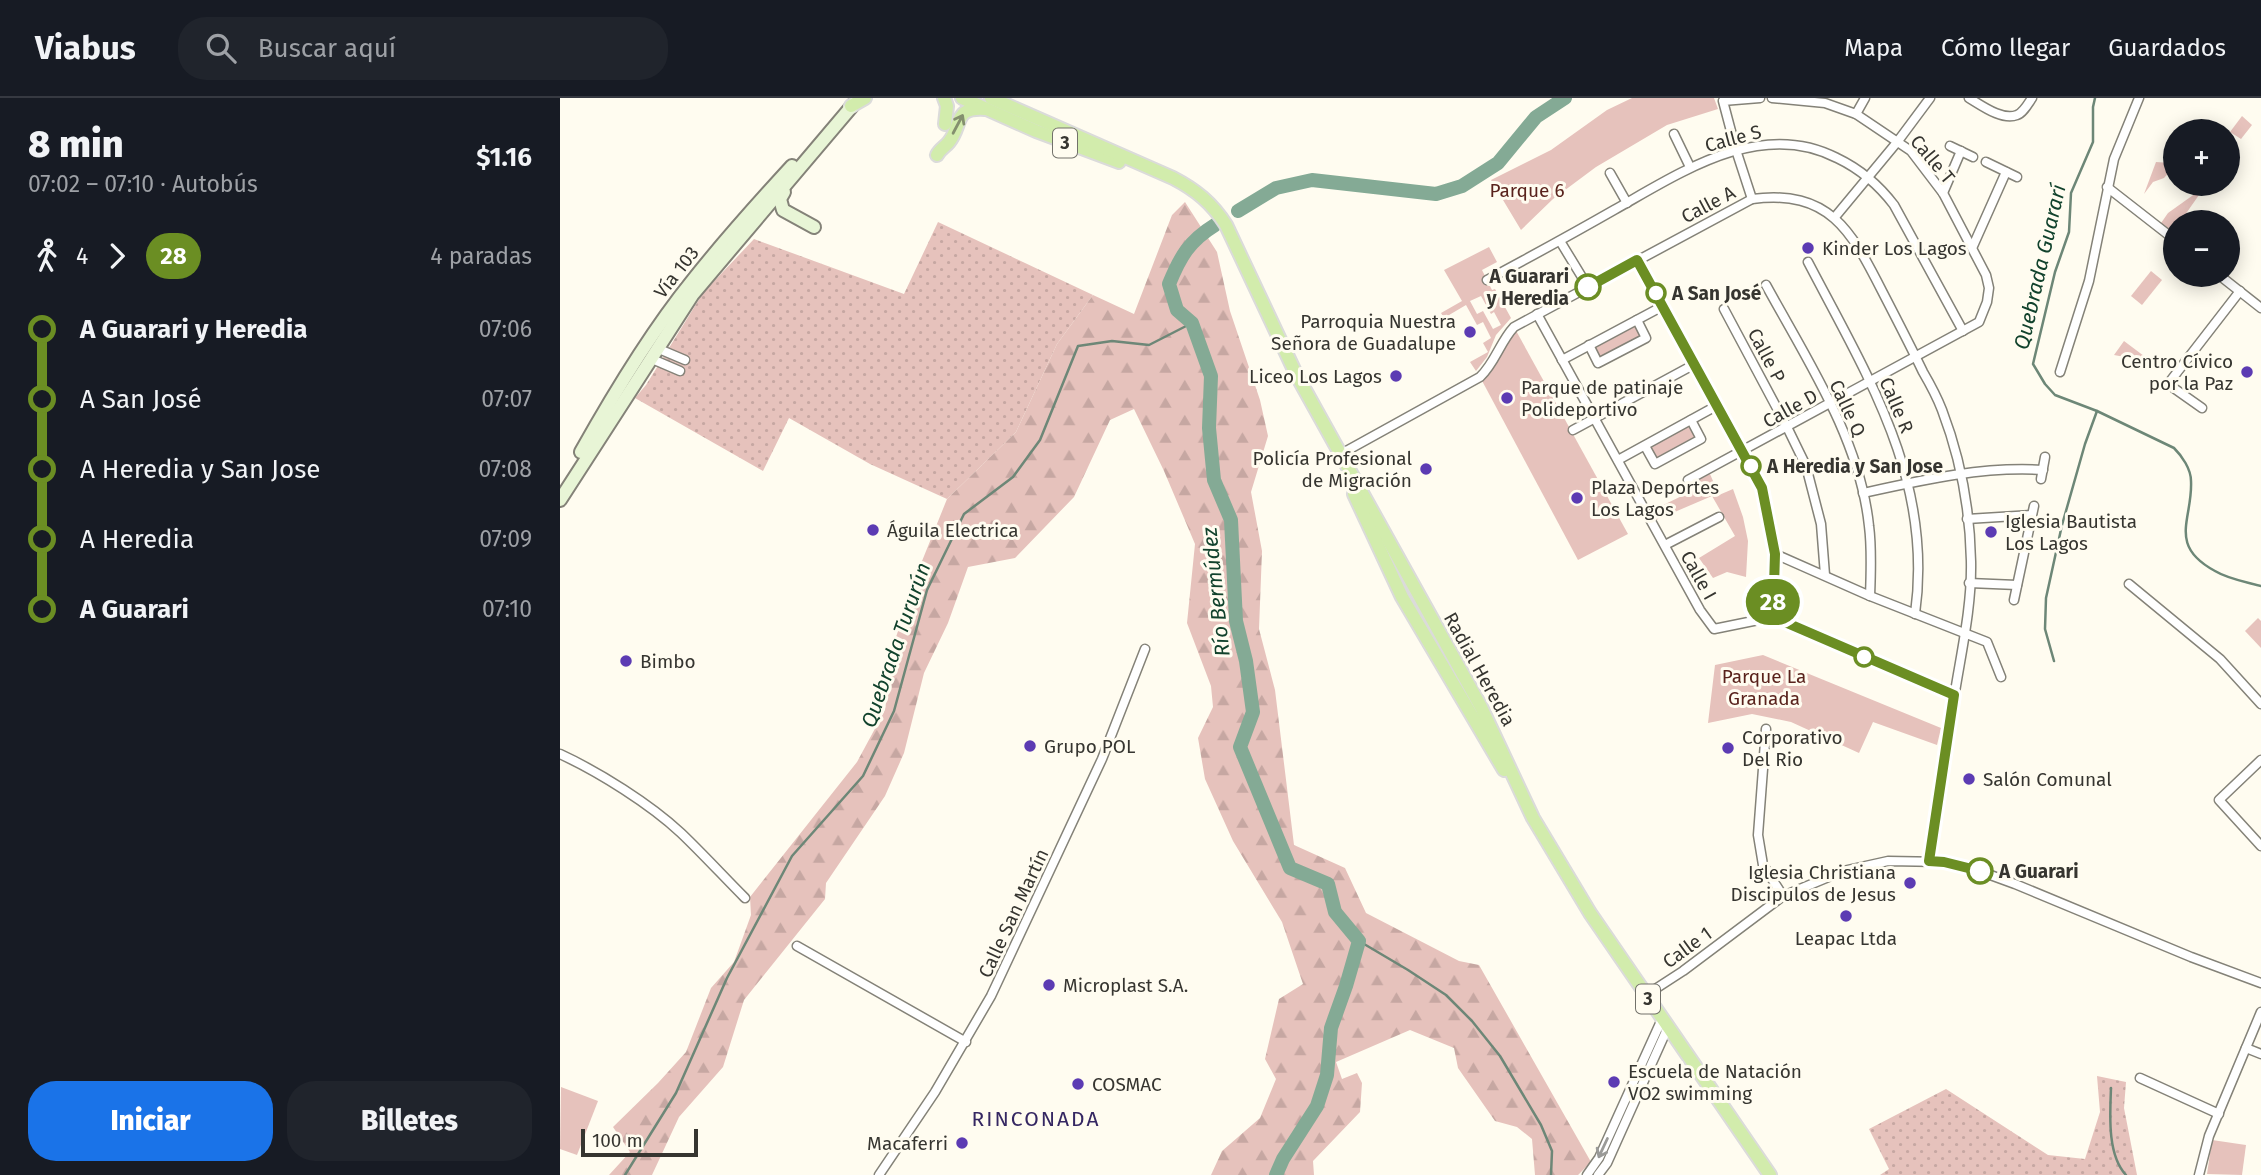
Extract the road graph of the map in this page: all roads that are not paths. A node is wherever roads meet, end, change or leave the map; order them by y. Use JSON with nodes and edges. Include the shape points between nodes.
{"nodes":[{"id":1,"x":866,"y":98,"type":"edge"},
{"id":2,"x":944,"y":98,"type":"edge"},
{"id":3,"x":962,"y":98,"type":"edge"},
{"id":4,"x":977,"y":98,"type":"edge"},
{"id":5,"x":1760,"y":98,"type":"edge"},
{"id":6,"x":1772,"y":98,"type":"edge"},
{"id":7,"x":1865,"y":98,"type":"edge"},
{"id":8,"x":1969,"y":98,"type":"edge"},
{"id":9,"x":2032,"y":98,"type":"edge"},
{"id":10,"x":2139,"y":98,"type":"edge"},
{"id":11,"x":1815,"y":100,"type":"edge"},
{"id":12,"x":854,"y":101,"type":"edge"},
{"id":13,"x":1928,"y":101,"type":"edge"},
{"id":14,"x":990,"y":104,"type":"edge"},
{"id":15,"x":1856,"y":114,"type":"junction"},
{"id":16,"x":945,"y":124,"type":"dead end"},
{"id":17,"x":1674,"y":134,"type":"dead end"},
{"id":18,"x":1898,"y":141,"type":"junction"},
{"id":19,"x":821,"y":144,"type":"junction"},
{"id":20,"x":1950,"y":146,"type":"dead end"},
{"id":21,"x":1736,"y":150,"type":"junction"},
{"id":22,"x":1961,"y":151,"type":"junction"},
{"id":23,"x":937,"y":155,"type":"dead end"},
{"id":24,"x":1121,"y":155,"type":"junction"},
{"id":25,"x":1973,"y":157,"type":"dead end"},
{"id":26,"x":1986,"y":162,"type":"dead end"},
{"id":27,"x":1690,"y":167,"type":"junction"},
{"id":28,"x":2006,"y":172,"type":"junction"},
{"id":29,"x":1610,"y":173,"type":"dead end"},
{"id":30,"x":1868,"y":177,"type":"junction"},
{"id":31,"x":2017,"y":177,"type":"dead end"},
{"id":32,"x":1173,"y":178,"type":"junction"},
{"id":33,"x":2107,"y":187,"type":"junction"},
{"id":34,"x":769,"y":191,"type":"junction"},
{"id":35,"x":1943,"y":193,"type":"junction"},
{"id":36,"x":1752,"y":199,"type":"junction"},
{"id":37,"x":1627,"y":203,"type":"junction"},
{"id":38,"x":761,"y":212,"type":"junction"},
{"id":39,"x":1835,"y":217,"type":"junction"},
{"id":40,"x":745,"y":220,"type":"junction"},
{"id":41,"x":814,"y":227,"type":"dead end"},
{"id":42,"x":2163,"y":231,"type":"edge"},
{"id":43,"x":1560,"y":241,"type":"junction"},
{"id":44,"x":1972,"y":246,"type":"junction"},
{"id":45,"x":1637,"y":260,"type":"junction"},
{"id":46,"x":1808,"y":262,"type":"dead end"},
{"id":47,"x":1487,"y":280,"type":"dead end"},
{"id":48,"x":1766,"y":285,"type":"dead end"},
{"id":49,"x":1588,"y":287,"type":"junction"},
{"id":50,"x":2234,"y":287,"type":"edge"},
{"id":51,"x":2239,"y":291,"type":"junction"},
{"id":52,"x":1663,"y":306,"type":"junction"},
{"id":53,"x":2261,"y":308,"type":"edge"},
{"id":54,"x":1724,"y":309,"type":"dead end"},
{"id":55,"x":1537,"y":314,"type":"junction"},
{"id":56,"x":1637,"y":320,"type":"junction"},
{"id":57,"x":1979,"y":322,"type":"joint"},
{"id":58,"x":1963,"y":331,"type":"junction"},
{"id":59,"x":1589,"y":345,"type":"junction"},
{"id":60,"x":654,"y":353,"type":"junction"},
{"id":61,"x":1916,"y":357,"type":"junction"},
{"id":62,"x":1562,"y":359,"type":"junction"},
{"id":63,"x":685,"y":360,"type":"dead end"},
{"id":64,"x":1695,"y":364,"type":"junction"},
{"id":65,"x":680,"y":371,"type":"dead end"},
{"id":66,"x":2060,"y":372,"type":"dead end"},
{"id":67,"x":1870,"y":382,"type":"junction"},
{"id":68,"x":1830,"y":404,"type":"junction"},
{"id":69,"x":1718,"y":405,"type":"junction"},
{"id":70,"x":2202,"y":408,"type":"dead end"},
{"id":71,"x":1595,"y":419,"type":"junction"},
{"id":72,"x":1691,"y":420,"type":"junction"},
{"id":73,"x":1787,"y":427,"type":"junction"},
{"id":74,"x":1573,"y":430,"type":"dead end"},
{"id":75,"x":1645,"y":446,"type":"junction"},
{"id":76,"x":1743,"y":451,"type":"junction"},
{"id":77,"x":581,"y":453,"type":"junction"},
{"id":78,"x":1339,"y":454,"type":"junction"},
{"id":79,"x":2045,"y":457,"type":"dead end"},
{"id":80,"x":1618,"y":460,"type":"junction"},
{"id":81,"x":1350,"y":471,"type":"junction"},
{"id":82,"x":1961,"y":475,"type":"junction"},
{"id":83,"x":1688,"y":480,"type":"dead end"},
{"id":84,"x":1909,"y":483,"type":"junction"},
{"id":85,"x":560,"y":493,"type":"edge"},
{"id":86,"x":1863,"y":493,"type":"junction"},
{"id":87,"x":560,"y":500,"type":"edge"},
{"id":88,"x":1719,"y":517,"type":"dead end"},
{"id":89,"x":1967,"y":519,"type":"junction"},
{"id":90,"x":1665,"y":545,"type":"junction"},
{"id":91,"x":1775,"y":554,"type":"junction"},
{"id":92,"x":1825,"y":575,"type":"junction"},
{"id":93,"x":1969,"y":583,"type":"junction"},
{"id":94,"x":2017,"y":584,"type":"junction"},
{"id":95,"x":2129,"y":584,"type":"dead end"},
{"id":96,"x":1870,"y":596,"type":"junction"},
{"id":97,"x":1402,"y":597,"type":"junction"},
{"id":98,"x":2014,"y":600,"type":"dead end"},
{"id":99,"x":1916,"y":614,"type":"junction"},
{"id":100,"x":1773,"y":617,"type":"junction"},
{"id":101,"x":1965,"y":633,"type":"junction"},
{"id":102,"x":1145,"y":649,"type":"dead end"},
{"id":103,"x":2001,"y":677,"type":"dead end"},
{"id":104,"x":1954,"y":695,"type":"junction"},
{"id":105,"x":2261,"y":704,"type":"edge"},
{"id":106,"x":1480,"y":707,"type":"junction"},
{"id":107,"x":1766,"y":729,"type":"dead end"},
{"id":108,"x":560,"y":754,"type":"edge"},
{"id":109,"x":2261,"y":760,"type":"edge"},
{"id":110,"x":1533,"y":818,"type":"junction"},
{"id":111,"x":2261,"y":846,"type":"edge"},
{"id":112,"x":1929,"y":861,"type":"junction"},
{"id":113,"x":1783,"y":896,"type":"junction"},
{"id":114,"x":745,"y":898,"type":"dead end"},
{"id":115,"x":797,"y":946,"type":"dead end"},
{"id":116,"x":2261,"y":983,"type":"edge"},
{"id":117,"x":1646,"y":995,"type":"junction"},
{"id":118,"x":2261,"y":1012,"type":"edge"},
{"id":119,"x":1665,"y":1023,"type":"junction"},
{"id":120,"x":966,"y":1042,"type":"junction"},
{"id":121,"x":2246,"y":1048,"type":"junction"},
{"id":122,"x":2261,"y":1054,"type":"edge"},
{"id":123,"x":2140,"y":1078,"type":"dead end"},
{"id":124,"x":2219,"y":1114,"type":"junction"},
{"id":125,"x":879,"y":1175,"type":"edge"},
{"id":126,"x":1587,"y":1175,"type":"edge"},
{"id":127,"x":1598,"y":1175,"type":"edge"},
{"id":128,"x":1770,"y":1175,"type":"edge"},
{"id":129,"x":2199,"y":1175,"type":"edge"}],
"edges":[{"from":1,"to":12,"type":"main road"},
{"from":2,"to":16,"type":"main road"},
{"from":3,"to":14,"type":"main road","name":"Radial Heredia","number":"3"},
{"from":4,"to":24,"type":"main road","via":[[1060,135]]},
{"from":5,"to":21,"type":"street","via":[[1723,101]]},
{"from":6,"to":11,"type":"street","name":"Calle T"},
{"from":7,"to":15,"type":"street"},
{"from":8,"to":9,"type":"street","via":[[2002,116],[2016,116]]},
{"from":10,"to":33,"type":"street"},
{"from":11,"to":15,"type":"street","name":"Calle T"},
{"from":12,"to":19,"type":"main road","name":"Vía 103"},
{"from":12,"to":34,"type":"main road","name":"Vía 103"},
{"from":13,"to":18,"type":"street"},
{"from":23,"to":14,"type":"main road","one_way":true,"via":[[951,140],[962,114]]},
{"from":14,"to":24,"type":"main road","name":"Radial Heredia","number":"3"},
{"from":14,"to":32,"type":"main road","name":"Radial Heredia","number":"3","via":[[1082,150]]},
{"from":15,"to":18,"type":"street","name":"Calle T"},
{"from":17,"to":27,"type":"street"},
{"from":18,"to":30,"type":"street"},
{"from":18,"to":35,"type":"street","name":"Calle T"},
{"from":19,"to":38,"type":"main road","name":"Vía 103"},
{"from":19,"to":41,"type":"main road","via":[[780,199],[783,210]]},
{"from":20,"to":22,"type":"street"},
{"from":21,"to":27,"type":"street","name":"Calle S"},
{"from":21,"to":30,"type":"street","name":"Calle S","via":[[1800,145],[1823,151]]},
{"from":21,"to":36,"type":"street"},
{"from":22,"to":25,"type":"street"},
{"from":22,"to":35,"type":"street"},
{"from":24,"to":32,"type":"main road","name":"Radial Heredia","number":"3"},
{"from":26,"to":28,"type":"street"},
{"from":27,"to":37,"type":"street","name":"Calle S"},
{"from":28,"to":31,"type":"street"},
{"from":28,"to":44,"type":"street"},
{"from":29,"to":37,"type":"street"},
{"from":30,"to":39,"type":"street"},
{"from":30,"to":58,"type":"street","name":"Calle S","via":[[1894,205]]},
{"from":32,"to":78,"type":"main road","name":"Radial Heredia","number":"3","via":[[1209,201],[1221,217]]},
{"from":33,"to":42,"type":"street"},
{"from":33,"to":66,"type":"street","via":[[2089,281]]},
{"from":34,"to":38,"type":"main road"},
{"from":34,"to":40,"type":"main road","name":"Vía 103"},
{"from":35,"to":44,"type":"street","name":"Calle T"},
{"from":36,"to":39,"type":"street","name":"Calle A","via":[[1800,200]]},
{"from":36,"to":45,"type":"street","name":"Calle A"},
{"from":37,"to":43,"type":"street","name":"Calle S"},
{"from":38,"to":40,"type":"main road"},
{"from":38,"to":60,"type":"main road","name":"Vía 103","via":[[693,295]]},
{"from":39,"to":61,"type":"street","name":"Calle A","via":[[1853,239]]},
{"from":40,"to":60,"type":"main road","via":[[682,301],[654,342]]},
{"from":40,"to":77,"type":"main road","name":"Vía 103","via":[[670,311]]},
{"from":43,"to":47,"type":"street","name":"Calle S"},
{"from":43,"to":49,"type":"street"},
{"from":44,"to":57,"type":"street","name":"Calle T","via":[[1989,288]]},
{"from":45,"to":49,"type":"street","name":"Calle A"},
{"from":45,"to":52,"type":"street"},
{"from":46,"to":67,"type":"street","name":"Calle R"},
{"from":48,"to":68,"type":"street","name":"Calle Q"},
{"from":49,"to":55,"type":"street","name":"Calle A"},
{"from":50,"to":51,"type":"street"},
{"from":51,"to":53,"type":"street"},
{"from":51,"to":70,"type":"street","via":[[2168,384]]},
{"from":52,"to":56,"type":"street"},
{"from":52,"to":64,"type":"street"},
{"from":54,"to":73,"type":"street","name":"Calle P"},
{"from":55,"to":62,"type":"street","name":"Calle I"},
{"from":55,"to":78,"type":"street","name":"Calle A","via":[[1514,327],[1480,377]]},
{"from":56,"to":59,"type":"street"},
{"from":56,"to":59,"type":"street","via":[[1646,338],[1598,363]]},
{"from":57,"to":58,"type":"street","name":"Calle D"},
{"from":58,"to":61,"type":"street","name":"Calle D"},
{"from":59,"to":62,"type":"street"},
{"from":60,"to":63,"type":"street"},
{"from":60,"to":65,"type":"street"},
{"from":60,"to":77,"type":"main road","via":[[645,355]]},
{"from":60,"to":87,"type":"main road","name":"Vía 103"},
{"from":61,"to":67,"type":"street","name":"Calle D"},
{"from":61,"to":82,"type":"street","name":"Calle A","via":[[1942,408]]},
{"from":62,"to":71,"type":"street","name":"Calle I"},
{"from":64,"to":69,"type":"street"},
{"from":64,"to":71,"type":"street"},
{"from":67,"to":68,"type":"street","name":"Calle D"},
{"from":67,"to":84,"type":"street","name":"Calle R","via":[[1890,424]]},
{"from":68,"to":73,"type":"street","name":"Calle D"},
{"from":68,"to":86,"type":"street","name":"Calle Q"},
{"from":69,"to":72,"type":"street"},
{"from":69,"to":76,"type":"street"},
{"from":71,"to":74,"type":"street"},
{"from":71,"to":80,"type":"street","name":"Calle I"},
{"from":72,"to":75,"type":"street"},
{"from":72,"to":75,"type":"street","via":[[1701,439],[1655,464]]},
{"from":73,"to":76,"type":"street","name":"Calle D"},
{"from":73,"to":92,"type":"street","name":"Calle P","via":[[1815,498]]},
{"from":75,"to":80,"type":"street"},
{"from":76,"to":83,"type":"street","name":"Calle D"},
{"from":76,"to":91,"type":"street","via":[[1762,488]]},
{"from":77,"to":85,"type":"main road","name":"Vía 103"},
{"from":78,"to":81,"type":"main road","name":"Radial Heredia","number":"3"},
{"from":78,"to":97,"type":"main road"},
{"from":79,"to":82,"type":"street","via":[[2042,474],[2011,468]]},
{"from":80,"to":90,"type":"street","name":"Calle I"},
{"from":81,"to":97,"type":"main road","via":[[1403,581]]},
{"from":81,"to":106,"type":"main road","name":"Radial Heredia","number":"3"},
{"from":82,"to":84,"type":"street"},
{"from":82,"to":89,"type":"street","name":"Calle A"},
{"from":84,"to":86,"type":"street"},
{"from":84,"to":99,"type":"street","name":"Calle R","via":[[1919,554]]},
{"from":86,"to":96,"type":"street","name":"Calle Q","via":[[1869,524]]},
{"from":88,"to":90,"type":"street"},
{"from":89,"to":93,"type":"street","name":"Calle A"},
{"from":89,"to":94,"type":"street","via":[[2033,511]]},
{"from":90,"to":100,"type":"street","name":"Calle I","via":[[1714,629]]},
{"from":91,"to":92,"type":"street"},
{"from":91,"to":100,"type":"street"},
{"from":92,"to":96,"type":"street"},
{"from":93,"to":94,"type":"street"},
{"from":93,"to":101,"type":"street","name":"Calle A"},
{"from":94,"to":98,"type":"street"},
{"from":95,"to":105,"type":"street","via":[[2220,659]]},
{"from":96,"to":99,"type":"street"},
{"from":97,"to":106,"type":"main road","via":[[1414,602],[1443,655]]},
{"from":97,"to":110,"type":"main road"},
{"from":99,"to":101,"type":"street"},
{"from":100,"to":104,"type":"street"},
{"from":101,"to":103,"type":"street","via":[[1987,642]]},
{"from":101,"to":104,"type":"street","name":"Calle A"},
{"from":102,"to":120,"type":"street","name":"Calle San Martín","via":[[1102,759]]},
{"from":104,"to":112,"type":"street","name":"Calle A"},
{"from":106,"to":110,"type":"main road","name":"Radial Heredia","number":"3"},
{"from":107,"to":113,"type":"street","via":[[1758,835],[1763,865]]},
{"from":108,"to":114,"type":"street","via":[[666,820]]},
{"from":109,"to":111,"type":"street","via":[[2219,800]]},
{"from":110,"to":117,"type":"main road","name":"Radial Heredia","number":"3"},
{"from":112,"to":113,"type":"street","name":"Calle 1","via":[[1888,861],[1843,872]]},
{"from":112,"to":116,"type":"street","name":"Calle 1","via":[[1980,871]]},
{"from":113,"to":117,"type":"street","name":"Calle 1"},
{"from":115,"to":120,"type":"street"},
{"from":117,"to":119,"type":"main road","name":"Radial Heredia","number":"3"},
{"from":118,"to":121,"type":"street"},
{"from":119,"to":126,"type":"street","one_way":true},
{"from":119,"to":127,"type":"street"},
{"from":119,"to":128,"type":"main road","name":"Radial Heredia","number":"3"},
{"from":120,"to":125,"type":"street","name":"Calle San Martín"},
{"from":121,"to":122,"type":"street"},
{"from":121,"to":124,"type":"street"},
{"from":123,"to":124,"type":"street"},
{"from":124,"to":129,"type":"street"}]}
